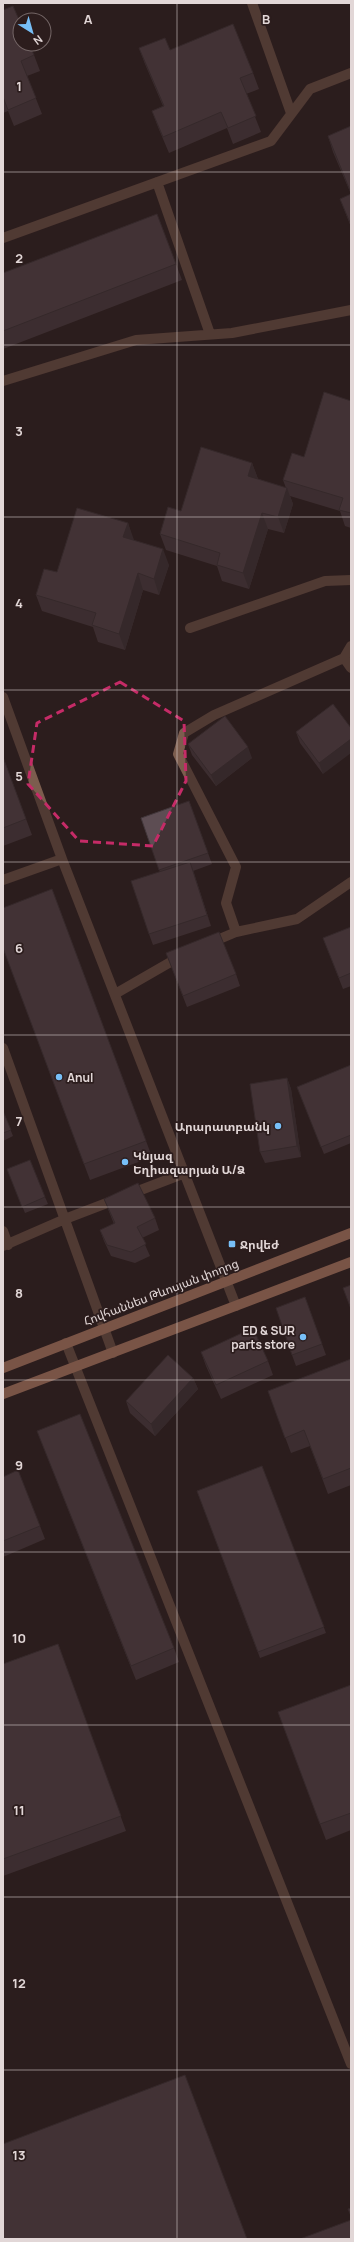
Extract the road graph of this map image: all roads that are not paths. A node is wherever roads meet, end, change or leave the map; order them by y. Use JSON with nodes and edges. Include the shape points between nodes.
{"nodes":[{"id":1,"x":252,"y":3,"type":"edge"},
{"id":2,"x":351,"y":73,"type":"edge"},
{"id":3,"x":291,"y":113,"type":"junction"},
{"id":4,"x":156,"y":182,"type":"junction"},
{"id":5,"x":3,"y":238,"type":"edge"},
{"id":6,"x":351,"y":310,"type":"edge"},
{"id":7,"x":210,"y":334,"type":"junction"},
{"id":8,"x":3,"y":381,"type":"edge"},
{"id":9,"x":351,"y":580,"type":"edge"},
{"id":10,"x":190,"y":628,"type":"dead end"},
{"id":11,"x":351,"y":646,"type":"edge"},
{"id":12,"x":344,"y":658,"type":"junction"},
{"id":13,"x":351,"y":668,"type":"edge"},
{"id":14,"x":3,"y":697,"type":"edge"},
{"id":15,"x":62,"y":859,"type":"junction"},
{"id":16,"x":3,"y":880,"type":"edge"},
{"id":17,"x":351,"y":882,"type":"edge"},
{"id":18,"x":236,"y":932,"type":"junction"},
{"id":19,"x":203,"y":947,"type":"edge"},
{"id":20,"x":190,"y":953,"type":"edge"},
{"id":21,"x":115,"y":994,"type":"junction"},
{"id":22,"x":3,"y":1048,"type":"edge"},
{"id":23,"x":185,"y":1173,"type":"junction"},
{"id":24,"x":65,"y":1219,"type":"junction"},
{"id":25,"x":3,"y":1231,"type":"edge"},
{"id":26,"x":351,"y":1233,"type":"edge"},
{"id":27,"x":5,"y":1246,"type":"edge"},
{"id":28,"x":351,"y":1262,"type":"edge"},
{"id":29,"x":227,"y":1281,"type":"junction"},
{"id":30,"x":236,"y":1306,"type":"junction"},
{"id":31,"x":104,"y":1328,"type":"junction"},
{"id":32,"x":66,"y":1343,"type":"junction"},
{"id":33,"x":113,"y":1353,"type":"junction"},
{"id":34,"x":75,"y":1367,"type":"junction"},
{"id":35,"x":3,"y":1368,"type":"edge"},
{"id":36,"x":3,"y":1394,"type":"edge"},
{"id":37,"x":351,"y":2064,"type":"edge"}],
"edges":[{"from":1,"to":3,"type":"street"},
{"from":2,"to":3,"type":"street","via":[[310,89]]},
{"from":3,"to":4,"type":"street","via":[[271,141]]},
{"from":4,"to":5,"type":"street"},
{"from":4,"to":7,"type":"street"},
{"from":6,"to":7,"type":"street","via":[[232,333]]},
{"from":7,"to":8,"type":"street","via":[[136,340]]},
{"from":9,"to":10,"type":"street","via":[[325,582]]},
{"from":11,"to":12,"type":"street"},
{"from":12,"to":13,"type":"street"},
{"from":12,"to":18,"type":"street","via":[[214,715],[184,733],[178,754],[236,867],[226,903]]},
{"from":14,"to":15,"type":"street"},
{"from":15,"to":16,"type":"street"},
{"from":15,"to":21,"type":"street"},
{"from":17,"to":18,"type":"street","via":[[297,919]]},
{"from":18,"to":19,"type":"street"},
{"from":20,"to":21,"type":"street"},
{"from":21,"to":23,"type":"street"},
{"from":22,"to":24,"type":"street"},
{"from":23,"to":24,"type":"street"},
{"from":23,"to":29,"type":"street"},
{"from":24,"to":27,"type":"street"},
{"from":24,"to":31,"type":"street"},
{"from":25,"to":27,"type":"street"},
{"from":26,"to":29,"type":"main road","name":"Հովհաննես Թևոսյան փողոց"},
{"from":28,"to":30,"type":"main road"},
{"from":29,"to":30,"type":"street"},
{"from":29,"to":31,"type":"main road","name":"Հովհաննես Թևոսյան փողոց"},
{"from":30,"to":33,"type":"main road"},
{"from":31,"to":32,"type":"main road","name":"Հովհաննես Թևոսյան փողոց"},
{"from":31,"to":33,"type":"street"},
{"from":32,"to":34,"type":"street"},
{"from":32,"to":35,"type":"main road","name":"Հովհաննես Թևոսյան փողոց"},
{"from":33,"to":34,"type":"main road"},
{"from":34,"to":36,"type":"main road"},
{"from":34,"to":37,"type":"street"}]}
